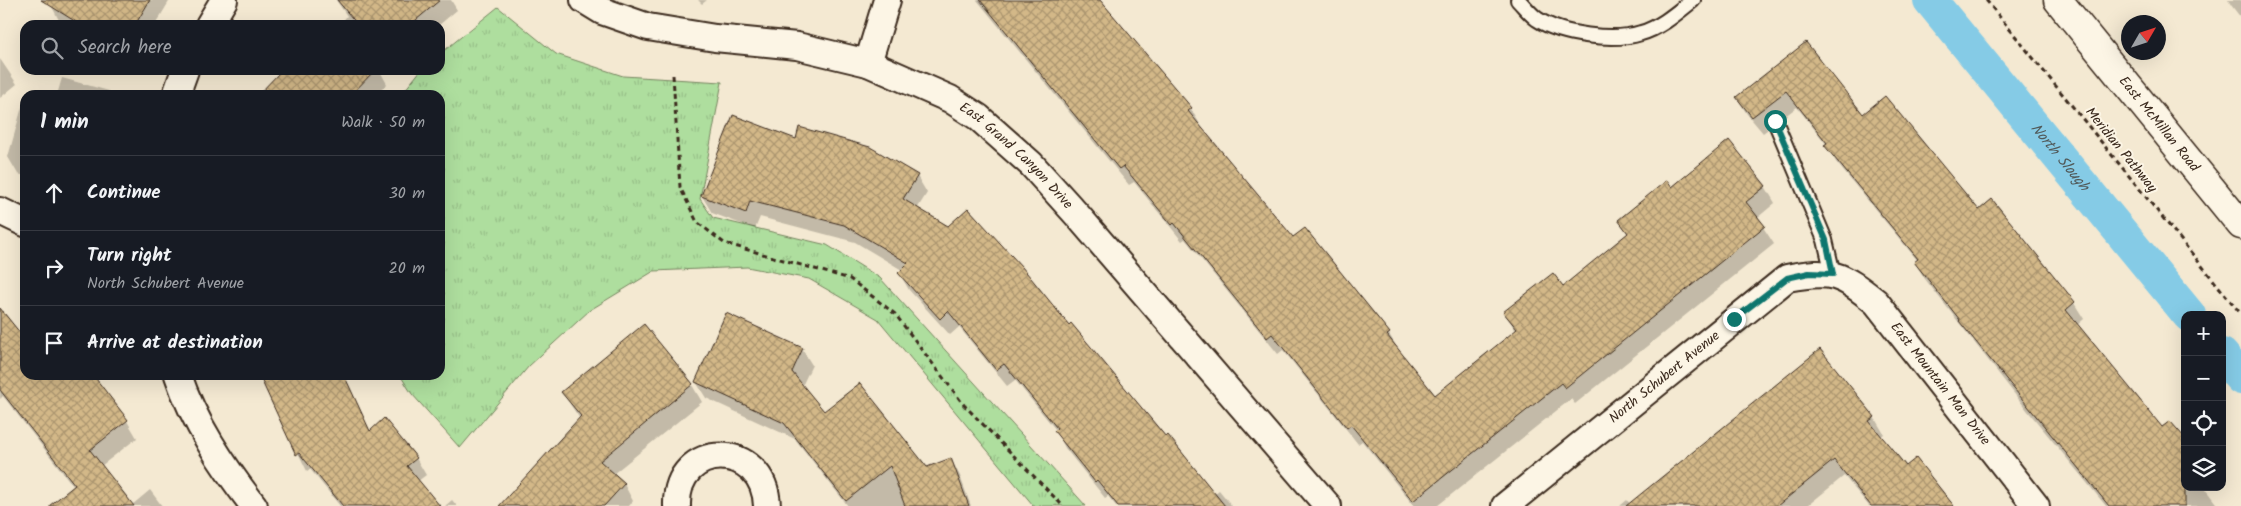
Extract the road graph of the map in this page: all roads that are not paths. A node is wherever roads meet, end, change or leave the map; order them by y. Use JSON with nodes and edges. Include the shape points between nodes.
{"nodes":[{"id":1,"x":224,"y":0,"type":"edge"},
{"id":2,"x":584,"y":0,"type":"edge"},
{"id":3,"x":887,"y":0,"type":"edge"},
{"id":4,"x":1518,"y":0,"type":"edge"},
{"id":5,"x":1693,"y":0,"type":"edge"},
{"id":6,"x":2058,"y":0,"type":"edge"},
{"id":7,"x":211,"y":20,"type":"edge"},
{"id":8,"x":868,"y":64,"type":"junction"},
{"id":9,"x":183,"y":75,"type":"edge"},
{"id":10,"x":178,"y":90,"type":"edge"},
{"id":11,"x":1775,"y":121,"type":"dead end"},
{"id":12,"x":0,"y":211,"type":"edge"},
{"id":13,"x":20,"y":221,"type":"edge"},
{"id":14,"x":2241,"y":225,"type":"edge"},
{"id":15,"x":1833,"y":274,"type":"junction"},
{"id":16,"x":180,"y":380,"type":"edge"},
{"id":17,"x":254,"y":506,"type":"edge"},
{"id":18,"x":677,"y":506,"type":"edge"},
{"id":19,"x":767,"y":506,"type":"edge"},
{"id":20,"x":1328,"y":506,"type":"edge"},
{"id":21,"x":1505,"y":506,"type":"edge"},
{"id":22,"x":2036,"y":506,"type":"edge"}],
"edges":[{"from":1,"to":7,"type":"street"},
{"from":2,"to":8,"type":"street","name":"East Grand Canyon Drive","via":[[602,11],[648,28],[797,46]]},
{"from":3,"to":8,"type":"street"},
{"from":4,"to":5,"type":"lane","via":[[1536,19],[1568,33],[1608,37],[1641,34],[1672,17]]},
{"from":6,"to":14,"type":"main road","name":"East McMillan Road"},
{"from":8,"to":20,"type":"street","name":"East Grand Canyon Drive","via":[[950,98],[978,117],[1031,164]]},
{"from":9,"to":10,"type":"street"},
{"from":11,"to":15,"type":"lane","via":[[1826,240]]},
{"from":12,"to":13,"type":"street"},
{"from":15,"to":21,"type":"street","name":"North Schubert Avenue","via":[[1809,273],[1787,278]]},
{"from":15,"to":22,"type":"street","name":"East Mountain Man Drive","via":[[1855,285],[1876,302]]},
{"from":16,"to":17,"type":"street","via":[[186,400],[213,448]]},
{"from":18,"to":19,"type":"street","via":[[682,477],[696,463],[711,456],[729,456],[744,461],[760,478]]}]}
